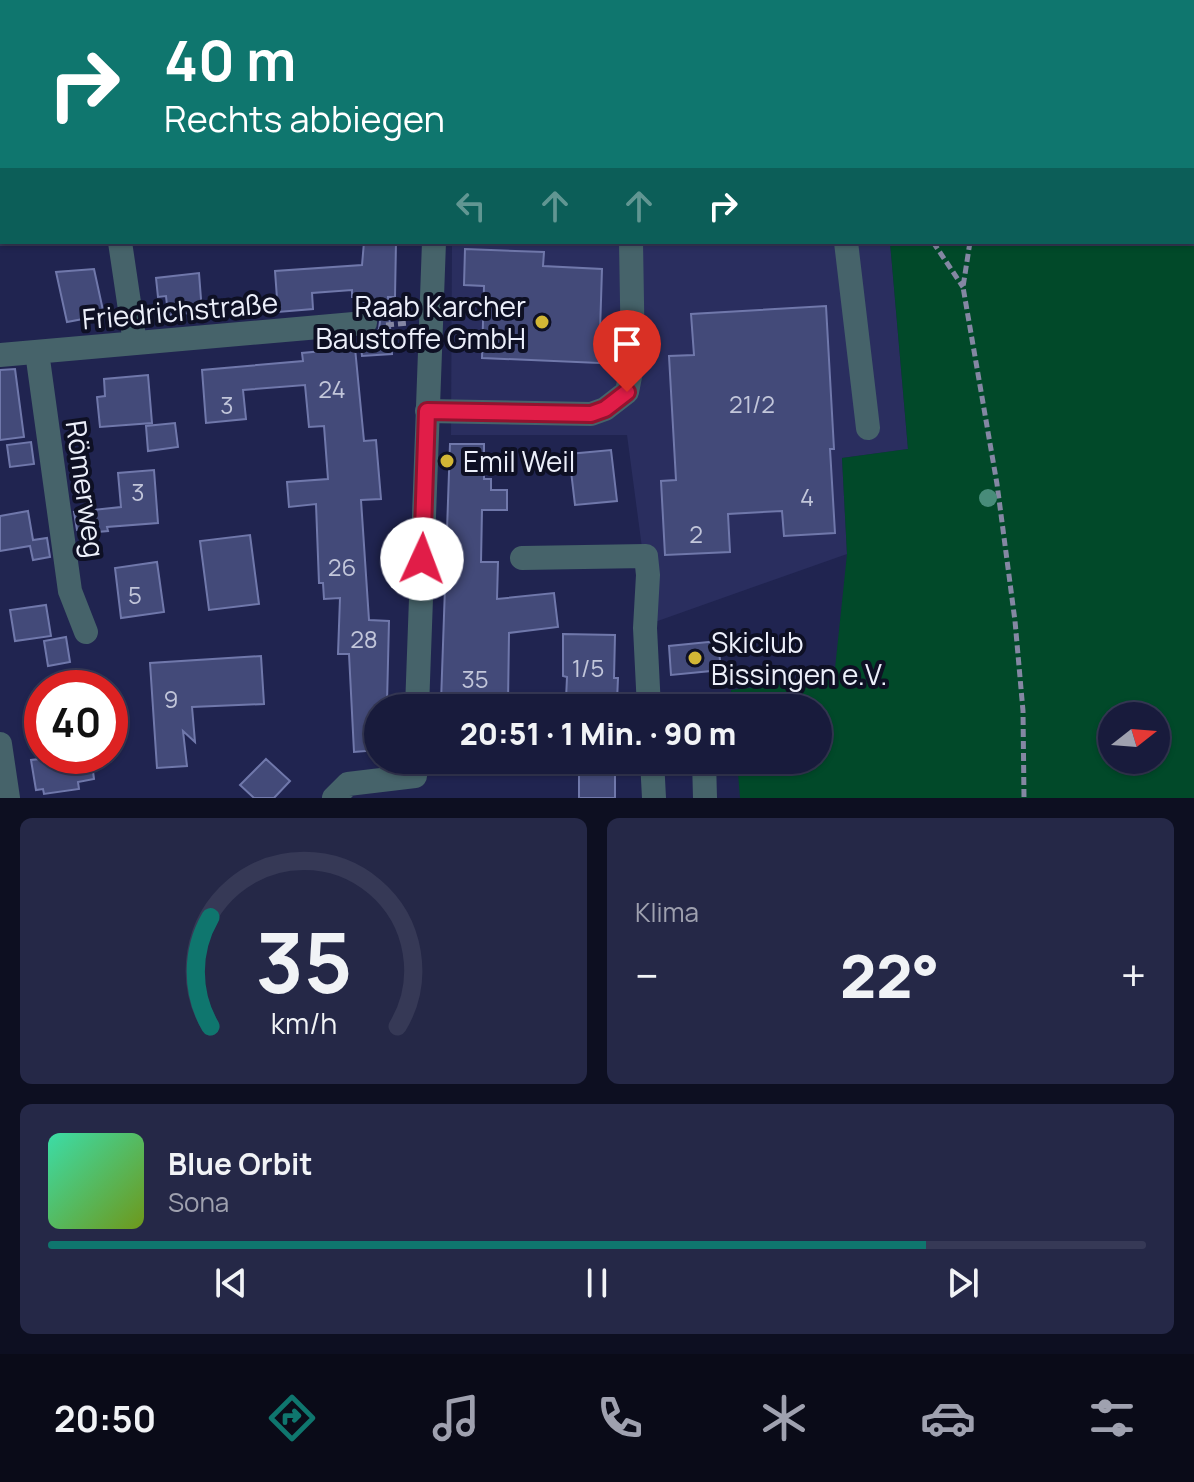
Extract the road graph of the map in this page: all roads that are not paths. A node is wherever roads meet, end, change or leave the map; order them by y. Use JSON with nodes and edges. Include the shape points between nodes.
{"nodes":[{"id":1,"x":120,"y":244,"type":"edge"},
{"id":2,"x":434,"y":244,"type":"edge"},
{"id":3,"x":631,"y":244,"type":"edge"},
{"id":4,"x":846,"y":244,"type":"edge"},
{"id":5,"x":372,"y":324,"type":"road end"},
{"id":6,"x":135,"y":343,"type":"junction"},
{"id":7,"x":37,"y":352,"type":"junction"},
{"id":8,"x":0,"y":355,"type":"edge"},
{"id":9,"x":427,"y":411,"type":"junction"},
{"id":10,"x":868,"y":428,"type":"dead end"},
{"id":11,"x":522,"y":558,"type":"dead end"},
{"id":12,"x":86,"y":632,"type":"dead end"},
{"id":13,"x":417,"y":694,"type":"edge"},
{"id":14,"x":648,"y":694,"type":"edge"},
{"id":15,"x":0,"y":744,"type":"edge"},
{"id":16,"x":653,"y":774,"type":"edge"},
{"id":17,"x":704,"y":774,"type":"edge"},
{"id":18,"x":415,"y":778,"type":"edge"},
{"id":19,"x":8,"y":798,"type":"edge"},
{"id":20,"x":334,"y":798,"type":"edge"},
{"id":21,"x":654,"y":798,"type":"edge"},
{"id":22,"x":705,"y":798,"type":"edge"}],
"edges":[{"from":1,"to":6,"type":"street"},
{"from":2,"to":9,"type":"street"},
{"from":3,"to":9,"type":"street","via":[[633,361],[627,392],[591,414]]},
{"from":4,"to":10,"type":"street"},
{"from":5,"to":6,"type":"street","name":"Friedrichstraße"},
{"from":6,"to":7,"type":"street","name":"Friedrichstraße"},
{"from":7,"to":8,"type":"street","name":"Friedrichstraße"},
{"from":7,"to":12,"type":"street","name":"Römerweg","via":[[70,591]]},
{"from":9,"to":13,"type":"street"},
{"from":11,"to":14,"type":"street","via":[[646,556]]},
{"from":15,"to":19,"type":"street"},
{"from":16,"to":21,"type":"street"},
{"from":17,"to":22,"type":"street"},
{"from":18,"to":20,"type":"street","via":[[348,784]]}]}
